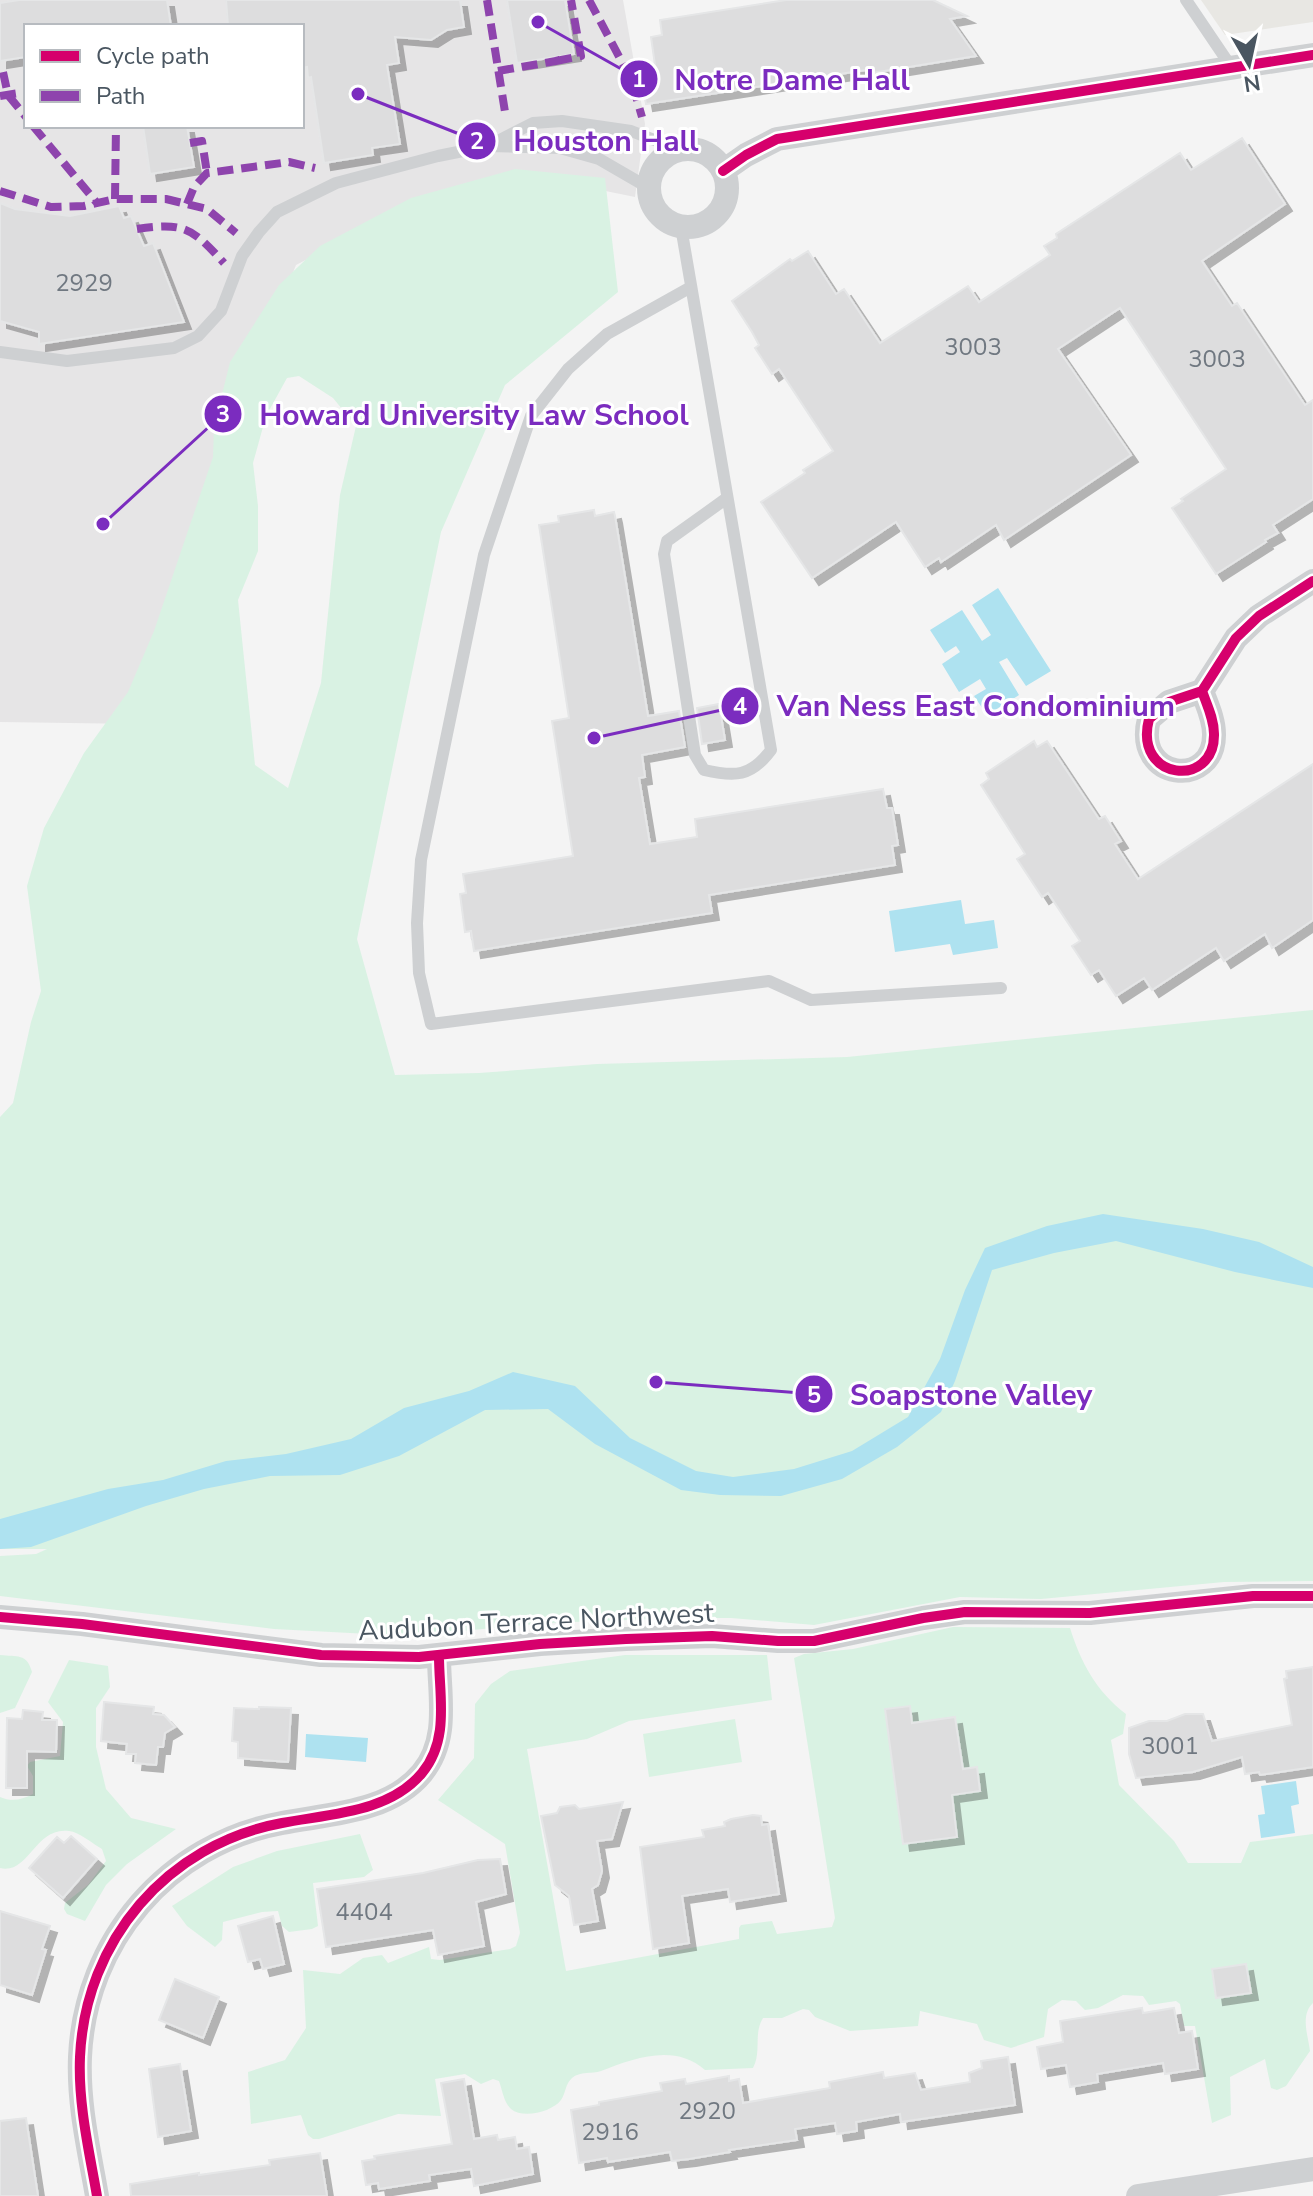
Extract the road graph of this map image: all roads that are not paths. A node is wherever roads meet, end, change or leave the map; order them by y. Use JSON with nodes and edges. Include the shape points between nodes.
{"nodes":[{"id":1,"x":1186,"y":0,"type":"edge"},
{"id":2,"x":1313,"y":55,"type":"edge"},
{"id":3,"x":1232,"y":68,"type":"junction"},
{"id":4,"x":488,"y":146,"type":"junction"},
{"id":5,"x":672,"y":152,"type":"junction"},
{"id":6,"x":723,"y":171,"type":"junction"},
{"id":7,"x":649,"y":188,"type":"junction"},
{"id":8,"x":681,"y":227,"type":"junction"},
{"id":9,"x":691,"y":287,"type":"junction"},
{"id":10,"x":0,"y":352,"type":"edge"},
{"id":11,"x":727,"y":498,"type":"junction"},
{"id":12,"x":1313,"y":581,"type":"edge"},
{"id":13,"x":1202,"y":691,"type":"dead end"},
{"id":14,"x":1001,"y":988,"type":"dead end"},
{"id":15,"x":1313,"y":1596,"type":"edge"},
{"id":16,"x":0,"y":1617,"type":"edge"},
{"id":17,"x":439,"y":1656,"type":"junction"},
{"id":18,"x":1313,"y":2169,"type":"edge"},
{"id":19,"x":97,"y":2196,"type":"edge"},
{"id":20,"x":1138,"y":2196,"type":"edge"}],
"edges":[{"from":1,"to":3,"type":"lane"},
{"from":2,"to":3,"type":"street"},
{"from":3,"to":6,"type":"street","via":[[777,139]]},
{"from":4,"to":5,"type":"lane","via":[[533,123],[562,121],[631,131]]},
{"from":4,"to":7,"type":"lane","via":[[570,150],[599,159]]},
{"from":4,"to":10,"type":"lane","via":[[336,183],[277,212],[242,256],[221,311],[198,336],[174,348],[67,361]]},
{"from":5,"to":6,"type":"street","via":[[707,154]]},
{"from":5,"to":7,"type":"street","via":[[655,167]]},
{"from":6,"to":8,"type":"street","via":[[723,206],[705,223]]},
{"from":7,"to":8,"type":"street","via":[[658,213]]},
{"from":8,"to":9,"type":"lane"},
{"from":9,"to":11,"type":"lane"},
{"from":9,"to":14,"type":"lane","via":[[607,334],[568,369],[531,416],[484,555],[421,860],[419,973],[431,1024],[769,981],[811,1000]]},
{"from":11,"to":11,"type":"lane","via":[[771,750],[759,766],[730,776],[704,770],[695,755],[664,554],[667,541]]},
{"from":12,"to":13,"type":"street","via":[[1236,638]]},
{"from":15,"to":17,"type":"street","name":"Audubon Terrace Northwest","via":[[1253,1596],[1090,1613],[965,1612],[814,1641],[641,1638]]},
{"from":16,"to":17,"type":"street","name":"Audubon Terrace Northwest","via":[[321,1655]]},
{"from":17,"to":19,"type":"street","via":[[442,1726],[433,1755],[415,1781],[382,1801],[255,1829],[214,1845],[153,1888],[117,1933],[95,1977],[82,2034],[84,2117]]},
{"from":18,"to":20,"type":"street"}]}
